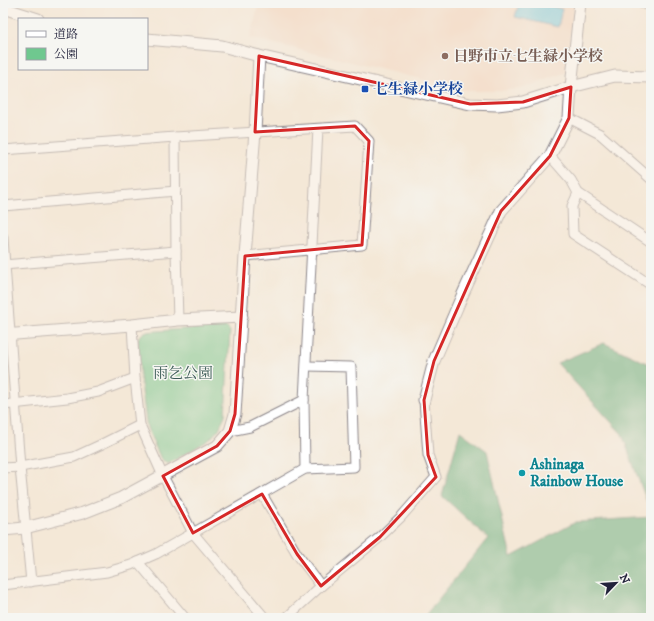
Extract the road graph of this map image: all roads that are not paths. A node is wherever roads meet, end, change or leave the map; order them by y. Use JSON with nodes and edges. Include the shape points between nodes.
{"nodes":[{"id":1,"x":580,"y":3,"type":"edge"},
{"id":2,"x":641,"y":3,"type":"edge"},
{"id":3,"x":651,"y":7,"type":"edge"},
{"id":4,"x":3,"y":8,"type":"edge"},
{"id":5,"x":35,"y":18,"type":"edge"},
{"id":6,"x":148,"y":39,"type":"edge"},
{"id":7,"x":260,"y":56,"type":"junction"},
{"id":8,"x":651,"y":77,"type":"edge"},
{"id":9,"x":571,"y":87,"type":"junction"},
{"id":10,"x":569,"y":118,"type":"junction"},
{"id":11,"x":318,"y":129,"type":"junction"},
{"id":12,"x":255,"y":132,"type":"junction"},
{"id":13,"x":175,"y":137,"type":"junction"},
{"id":14,"x":3,"y":150,"type":"edge"},
{"id":15,"x":550,"y":156,"type":"junction"},
{"id":16,"x":651,"y":179,"type":"edge"},
{"id":17,"x":176,"y":191,"type":"junction"},
{"id":18,"x":578,"y":193,"type":"junction"},
{"id":19,"x":3,"y":206,"type":"edge"},
{"id":20,"x":3,"y":238,"type":"edge"},
{"id":21,"x":651,"y":242,"type":"edge"},
{"id":22,"x":312,"y":250,"type":"junction"},
{"id":23,"x":176,"y":251,"type":"junction"},
{"id":24,"x":245,"y":256,"type":"junction"},
{"id":25,"x":4,"y":264,"type":"edge"},
{"id":26,"x":651,"y":285,"type":"edge"},
{"id":27,"x":242,"y":317,"type":"junction"},
{"id":28,"x":178,"y":320,"type":"junction"},
{"id":29,"x":132,"y":325,"type":"junction"},
{"id":30,"x":6,"y":335,"type":"edge"},
{"id":31,"x":307,"y":366,"type":"junction"},
{"id":32,"x":135,"y":378,"type":"junction"},
{"id":33,"x":304,"y":400,"type":"junction"},
{"id":34,"x":424,"y":400,"type":"joint"},
{"id":35,"x":16,"y":404,"type":"junction"},
{"id":36,"x":3,"y":405,"type":"edge"},
{"id":37,"x":140,"y":425,"type":"junction"},
{"id":38,"x":230,"y":431,"type":"junction"},
{"id":39,"x":20,"y":467,"type":"junction"},
{"id":40,"x":3,"y":468,"type":"edge"},
{"id":41,"x":305,"y":468,"type":"junction"},
{"id":42,"x":163,"y":476,"type":"junction"},
{"id":43,"x":262,"y":494,"type":"junction"},
{"id":44,"x":25,"y":528,"type":"junction"},
{"id":45,"x":3,"y":530,"type":"edge"},
{"id":46,"x":193,"y":532,"type":"junction"},
{"id":47,"x":138,"y":562,"type":"junction"},
{"id":48,"x":31,"y":582,"type":"junction"},
{"id":49,"x":3,"y":586,"type":"edge"},
{"id":50,"x":321,"y":586,"type":"junction"},
{"id":51,"x":185,"y":618,"type":"edge"},
{"id":52,"x":265,"y":618,"type":"edge"},
{"id":53,"x":286,"y":618,"type":"edge"}],
"edges":[{"from":1,"to":9,"type":"street"},
{"from":2,"to":3,"type":"street"},
{"from":4,"to":5,"type":"street"},
{"from":6,"to":7,"type":"street","via":[[222,46]]},
{"from":7,"to":9,"type":"street","via":[[470,104],[497,105],[523,102]]},
{"from":7,"to":12,"type":"street"},
{"from":8,"to":9,"type":"street","via":[[615,76]]},
{"from":9,"to":10,"type":"street"},
{"from":10,"to":15,"type":"street"},
{"from":10,"to":16,"type":"street","via":[[600,134]]},
{"from":11,"to":12,"type":"street"},
{"from":11,"to":22,"type":"street"},
{"from":11,"to":22,"type":"street","via":[[355,126],[369,140],[362,245]]},
{"from":12,"to":13,"type":"street"},
{"from":12,"to":24,"type":"street"},
{"from":13,"to":14,"type":"street"},
{"from":13,"to":17,"type":"street"},
{"from":15,"to":18,"type":"street","via":[[571,180]]},
{"from":15,"to":34,"type":"street","via":[[502,211],[434,361]]},
{"from":17,"to":19,"type":"street"},
{"from":17,"to":23,"type":"street"},
{"from":18,"to":21,"type":"street"},
{"from":18,"to":26,"type":"street","via":[[572,206],[573,234]]},
{"from":20,"to":25,"type":"street"},
{"from":22,"to":24,"type":"street"},
{"from":22,"to":31,"type":"street"},
{"from":23,"to":25,"type":"street"},
{"from":23,"to":28,"type":"street"},
{"from":24,"to":27,"type":"street"},
{"from":25,"to":30,"type":"street"},
{"from":27,"to":28,"type":"street"},
{"from":27,"to":38,"type":"street","via":[[235,414]]},
{"from":28,"to":29,"type":"street"},
{"from":29,"to":30,"type":"street"},
{"from":29,"to":32,"type":"street"},
{"from":30,"to":35,"type":"street"},
{"from":31,"to":33,"type":"street"},
{"from":31,"to":41,"type":"street","via":[[351,367],[354,467]]},
{"from":32,"to":35,"type":"street","via":[[98,392]]},
{"from":32,"to":37,"type":"street"},
{"from":33,"to":38,"type":"street","via":[[250,427]]},
{"from":33,"to":41,"type":"street"},
{"from":34,"to":50,"type":"street","via":[[428,455],[436,477],[380,537]]},
{"from":35,"to":36,"type":"street"},
{"from":35,"to":39,"type":"street"},
{"from":37,"to":39,"type":"street","via":[[74,457]]},
{"from":37,"to":42,"type":"street"},
{"from":38,"to":42,"type":"street","via":[[217,446]]},
{"from":39,"to":40,"type":"street"},
{"from":39,"to":44,"type":"street"},
{"from":41,"to":43,"type":"street"},
{"from":42,"to":44,"type":"street","via":[[121,498],[83,513]]},
{"from":42,"to":46,"type":"street"},
{"from":43,"to":46,"type":"street"},
{"from":43,"to":50,"type":"street","via":[[297,554]]},
{"from":44,"to":45,"type":"street"},
{"from":44,"to":48,"type":"street"},
{"from":46,"to":47,"type":"street"},
{"from":46,"to":52,"type":"street"},
{"from":47,"to":48,"type":"street","via":[[107,572]]},
{"from":47,"to":51,"type":"street"},
{"from":48,"to":49,"type":"street"},
{"from":50,"to":53,"type":"street"}]}
